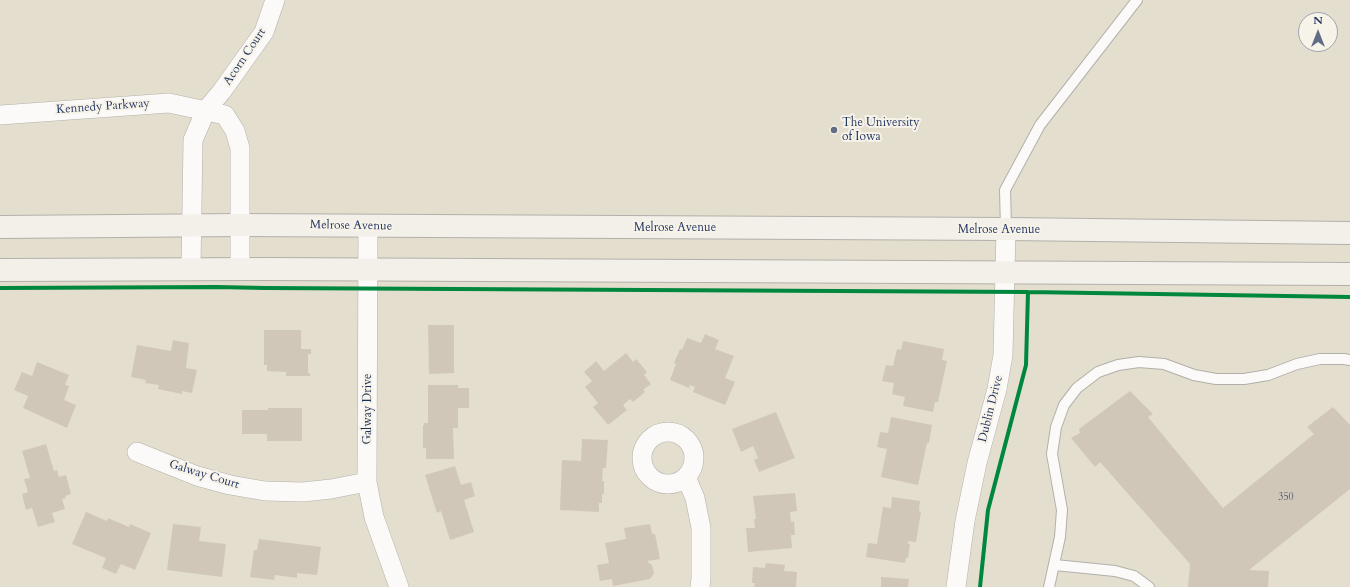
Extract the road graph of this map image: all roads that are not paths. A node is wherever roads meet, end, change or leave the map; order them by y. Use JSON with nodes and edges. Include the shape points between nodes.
{"nodes":[{"id":1,"x":275,"y":0,"type":"edge"},
{"id":2,"x":1137,"y":0,"type":"edge"},
{"id":3,"x":206,"y":110,"type":"junction"},
{"id":4,"x":0,"y":115,"type":"edge"},
{"id":5,"x":192,"y":225,"type":"junction"},
{"id":6,"x":240,"y":225,"type":"junction"},
{"id":7,"x":368,"y":226,"type":"junction"},
{"id":8,"x":0,"y":227,"type":"edge"},
{"id":9,"x":1006,"y":229,"type":"junction"},
{"id":10,"x":1350,"y":233,"type":"edge"},
{"id":11,"x":191,"y":269,"type":"junction"},
{"id":12,"x":240,"y":269,"type":"junction"},
{"id":13,"x":368,"y":269,"type":"junction"},
{"id":14,"x":0,"y":270,"type":"edge"},
{"id":15,"x":1005,"y":272,"type":"junction"},
{"id":16,"x":1350,"y":274,"type":"edge"},
{"id":17,"x":1350,"y":360,"type":"edge"},
{"id":18,"x":136,"y":452,"type":"dead end"},
{"id":19,"x":686,"y":477,"type":"dead end"},
{"id":20,"x":368,"y":482,"type":"junction"},
{"id":21,"x":1055,"y":565,"type":"junction"},
{"id":22,"x":399,"y":587,"type":"edge"},
{"id":23,"x":700,"y":587,"type":"edge"},
{"id":24,"x":956,"y":587,"type":"edge"},
{"id":25,"x":1050,"y":587,"type":"edge"},
{"id":26,"x":1149,"y":587,"type":"edge"}],
"edges":[{"from":1,"to":3,"type":"street","name":"Acorn Court","via":[[264,32]]},
{"from":2,"to":9,"type":"lane","via":[[1040,125],[1005,190]]},
{"from":3,"to":4,"type":"street","name":"Kennedy Parkway","via":[[169,103]]},
{"from":3,"to":5,"type":"street","via":[[193,140]]},
{"from":3,"to":6,"type":"street","name":"Kennedy Parkway","via":[[225,115],[237,136],[240,148]]},
{"from":5,"to":6,"type":"main road","name":"Melrose Avenue"},
{"from":5,"to":8,"type":"main road","name":"Melrose Avenue"},
{"from":5,"to":11,"type":"street"},
{"from":6,"to":7,"type":"main road","name":"Melrose Avenue"},
{"from":6,"to":12,"type":"street","name":"Kennedy Parkway"},
{"from":7,"to":9,"type":"main road","name":"Melrose Avenue"},
{"from":7,"to":13,"type":"street","name":"Galway Drive"},
{"from":9,"to":10,"type":"main road","name":"Melrose Avenue"},
{"from":9,"to":15,"type":"street","name":"Dublin Drive"},
{"from":11,"to":12,"type":"main road"},
{"from":11,"to":14,"type":"main road"},
{"from":12,"to":13,"type":"main road"},
{"from":13,"to":15,"type":"main road"},
{"from":13,"to":20,"type":"street","name":"Galway Drive"},
{"from":15,"to":16,"type":"main road"},
{"from":15,"to":24,"type":"street","name":"Dublin Drive","via":[[1003,355],[965,521]]},
{"from":17,"to":21,"type":"lane","via":[[1320,359],[1268,375],[1244,379],[1216,379],[1194,375],[1164,364],[1139,362],[1118,365],[1098,372],[1077,388],[1064,405],[1056,427],[1052,454],[1062,510]]},
{"from":18,"to":20,"type":"street","name":"Galway Court","via":[[197,476],[265,491],[303,492]]},
{"from":19,"to":23,"type":"street","via":[[695,498],[701,528]]},
{"from":20,"to":22,"type":"street","name":"Galway Drive","via":[[374,517]]},
{"from":21,"to":25,"type":"lane"},
{"from":21,"to":26,"type":"lane","via":[[1115,571],[1134,576]]}]}
